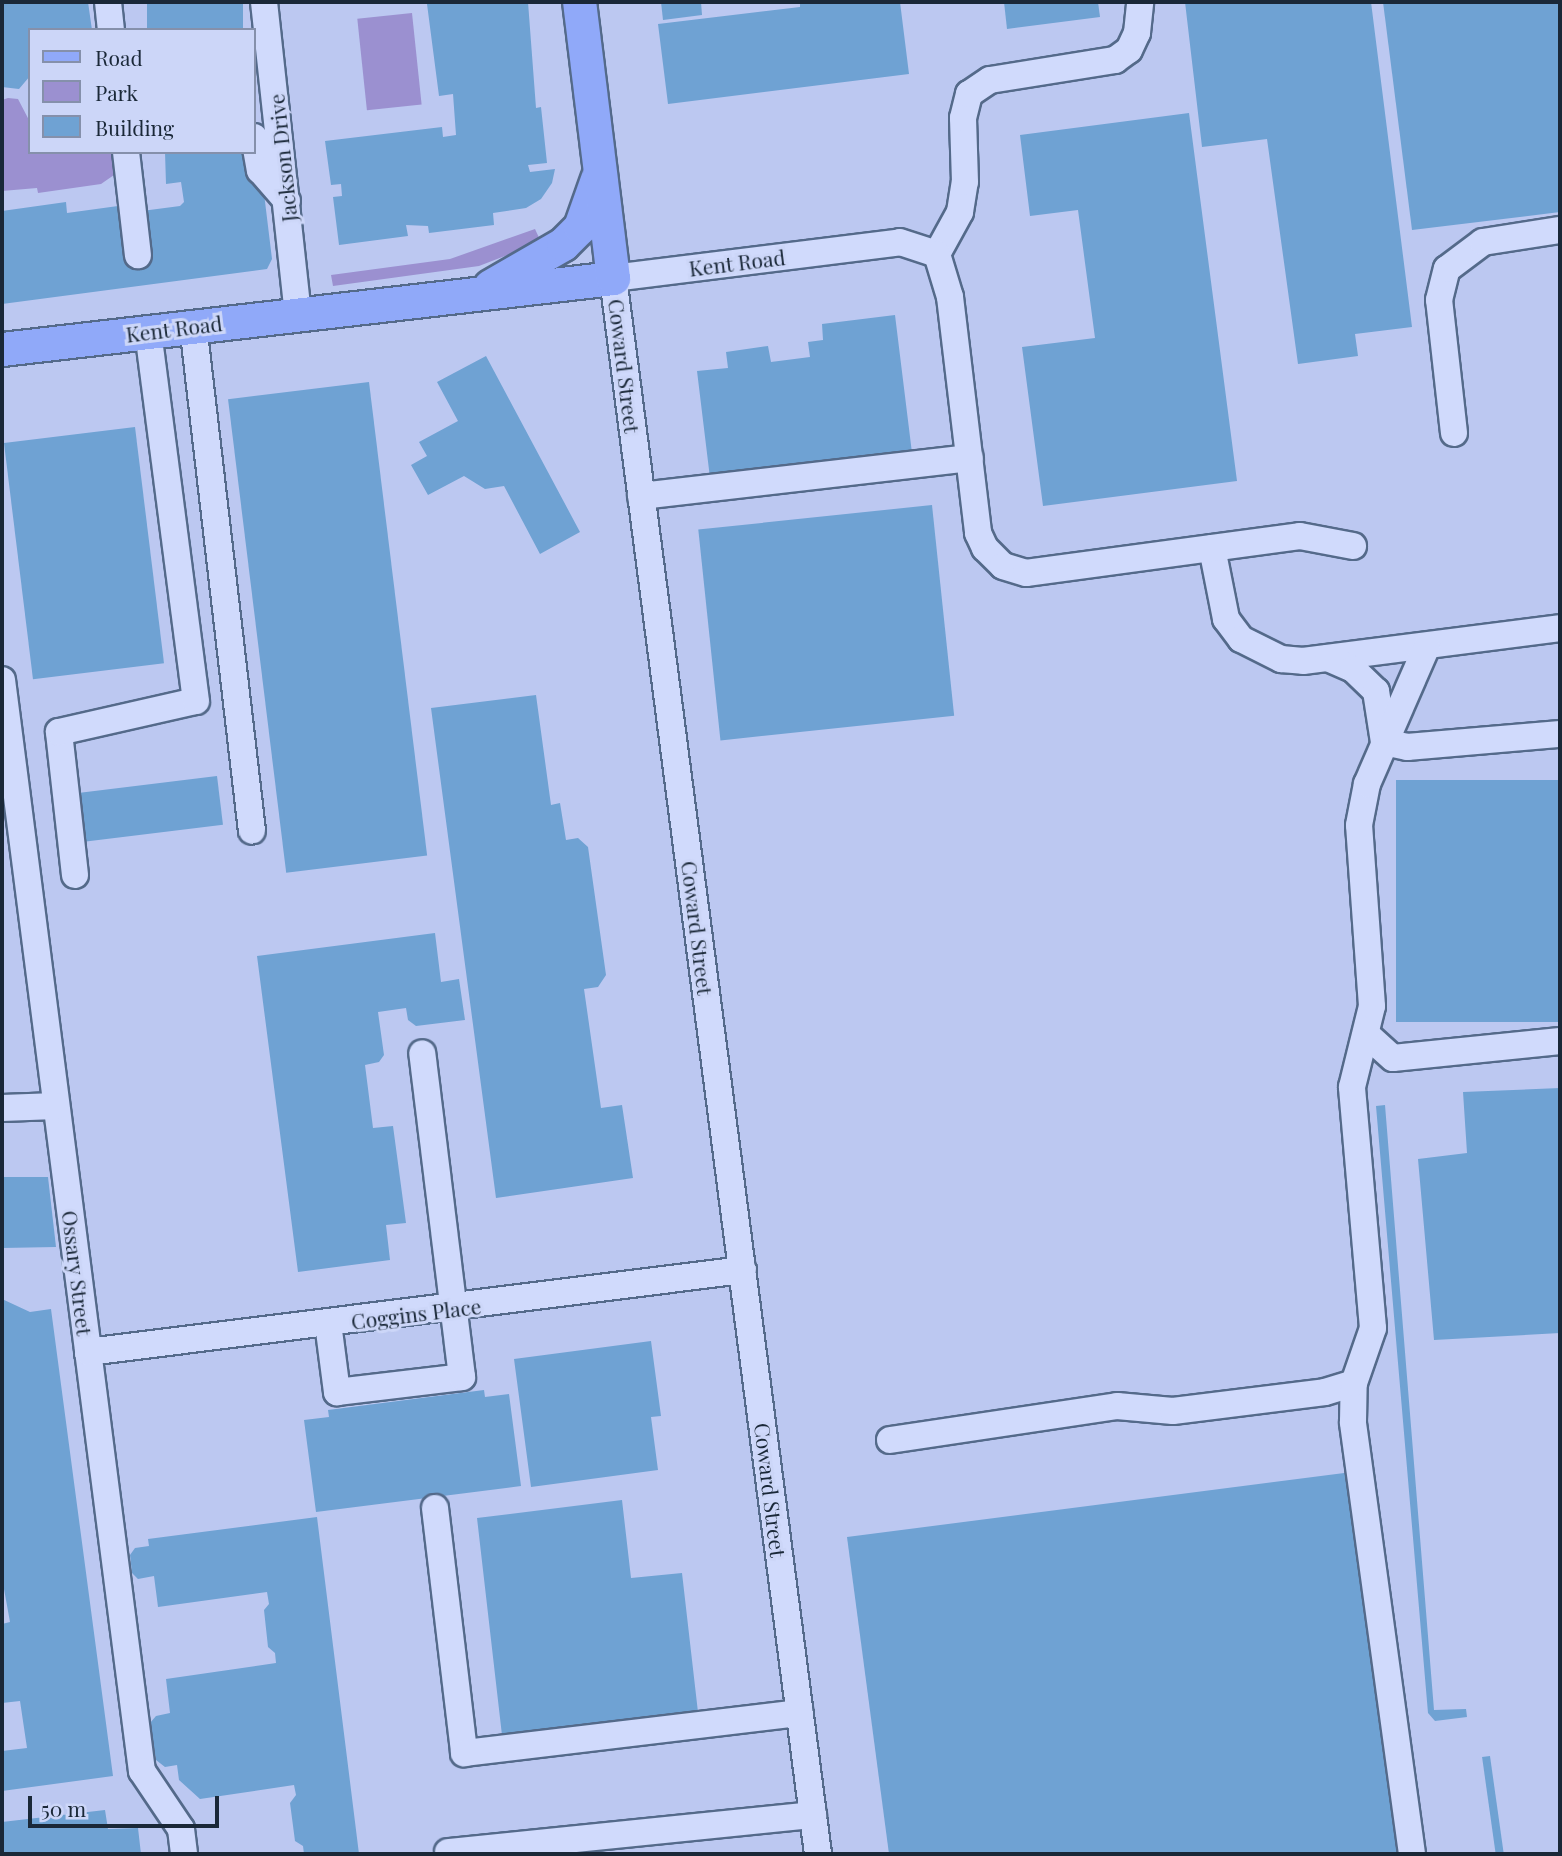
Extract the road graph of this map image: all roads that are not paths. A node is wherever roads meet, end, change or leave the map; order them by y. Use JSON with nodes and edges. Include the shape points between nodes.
{"nodes":[{"id":1,"x":108,"y":2,"type":"edge"},
{"id":2,"x":264,"y":2,"type":"edge"},
{"id":3,"x":579,"y":2,"type":"edge"},
{"id":4,"x":1140,"y":2,"type":"edge"},
{"id":5,"x":111,"y":28,"type":"edge"},
{"id":6,"x":261,"y":42,"type":"edge"},
{"id":7,"x":256,"y":148,"type":"edge"},
{"id":8,"x":126,"y":154,"type":"edge"},
{"id":9,"x":599,"y":166,"type":"junction"},
{"id":10,"x":287,"y":201,"type":"junction"},
{"id":11,"x":1560,"y":230,"type":"edge"},
{"id":12,"x":937,"y":254,"type":"junction"},
{"id":13,"x":138,"y":255,"type":"dead end"},
{"id":14,"x":613,"y":278,"type":"junction"},
{"id":15,"x":477,"y":294,"type":"junction"},
{"id":16,"x":298,"y":314,"type":"junction"},
{"id":17,"x":192,"y":325,"type":"junction"},
{"id":18,"x":148,"y":331,"type":"junction"},
{"id":19,"x":2,"y":349,"type":"edge"},
{"id":20,"x":1454,"y":433,"type":"dead end"},
{"id":21,"x":970,"y":458,"type":"junction"},
{"id":22,"x":641,"y":496,"type":"junction"},
{"id":23,"x":1353,"y":546,"type":"dead end"},
{"id":24,"x":1212,"y":548,"type":"junction"},
{"id":25,"x":1560,"y":628,"type":"edge"},
{"id":26,"x":228,"y":631,"type":"junction"},
{"id":27,"x":188,"y":637,"type":"junction"},
{"id":28,"x":1427,"y":646,"type":"junction"},
{"id":29,"x":1328,"y":658,"type":"junction"},
{"id":30,"x":2,"y":680,"type":"edge"},
{"id":31,"x":1560,"y":734,"type":"edge"},
{"id":32,"x":1384,"y":742,"type":"junction"},
{"id":33,"x":252,"y":831,"type":"dead end"},
{"id":34,"x":75,"y":875,"type":"dead end"},
{"id":35,"x":1366,"y":1034,"type":"junction"},
{"id":36,"x":1560,"y":1041,"type":"edge"},
{"id":37,"x":422,"y":1053,"type":"dead end"},
{"id":38,"x":56,"y":1106,"type":"junction"},
{"id":39,"x":2,"y":1108,"type":"edge"},
{"id":40,"x":743,"y":1270,"type":"junction"},
{"id":41,"x":452,"y":1308,"type":"junction"},
{"id":42,"x":328,"y":1323,"type":"junction"},
{"id":43,"x":88,"y":1352,"type":"junction"},
{"id":44,"x":1354,"y":1382,"type":"junction"},
{"id":45,"x":890,"y":1440,"type":"dead end"},
{"id":46,"x":435,"y":1508,"type":"dead end"},
{"id":47,"x":800,"y":1713,"type":"junction"},
{"id":48,"x":813,"y":1815,"type":"junction"},
{"id":49,"x":448,"y":1852,"type":"dead end"},
{"id":50,"x":184,"y":1854,"type":"edge"},
{"id":51,"x":818,"y":1854,"type":"edge"},
{"id":52,"x":1412,"y":1854,"type":"edge"}],
"edges":[{"from":1,"to":5,"type":"street"},
{"from":2,"to":6,"type":"street","name":"Jackson Drive"},
{"from":3,"to":9,"type":"main road","name":"Coward Street"},
{"from":4,"to":12,"type":"street","via":[[1137,33],[1129,50],[1115,60],[990,80],[969,94],[963,118],[965,182],[960,212]]},
{"from":6,"to":10,"type":"street","name":"Jackson Drive"},
{"from":7,"to":10,"type":"street","via":[[260,170]]},
{"from":8,"to":13,"type":"street"},
{"from":9,"to":14,"type":"main road","name":"Coward Street"},
{"from":9,"to":15,"type":"main road","via":[[590,209],[580,227],[563,244]]},
{"from":10,"to":16,"type":"street","name":"Jackson Drive"},
{"from":11,"to":20,"type":"street","via":[[1483,242],[1447,269],[1439,300]]},
{"from":12,"to":14,"type":"street","name":"Kent Road","via":[[900,242]]},
{"from":12,"to":21,"type":"street","via":[[950,297]]},
{"from":14,"to":15,"type":"main road","name":"Kent Road"},
{"from":14,"to":22,"type":"street","name":"Coward Street"},
{"from":15,"to":16,"type":"main road","name":"Kent Road"},
{"from":16,"to":17,"type":"main road","name":"Kent Road"},
{"from":17,"to":18,"type":"main road","name":"Kent Road"},
{"from":17,"to":26,"type":"street"},
{"from":18,"to":19,"type":"main road","name":"Kent Road"},
{"from":18,"to":27,"type":"street"},
{"from":21,"to":22,"type":"street"},
{"from":21,"to":24,"type":"street","via":[[978,533],[1003,566],[1026,573]]},
{"from":22,"to":40,"type":"street","name":"Coward Street"},
{"from":23,"to":24,"type":"street","via":[[1300,537]]},
{"from":24,"to":29,"type":"street","via":[[1226,619],[1241,639],[1264,654],[1303,661]]},
{"from":25,"to":28,"type":"street"},
{"from":26,"to":27,"type":"street"},
{"from":26,"to":33,"type":"street"},
{"from":27,"to":34,"type":"street","via":[[196,701],[59,732]]},
{"from":28,"to":29,"type":"street"},
{"from":28,"to":32,"type":"street"},
{"from":29,"to":32,"type":"street","via":[[1353,669],[1376,691]]},
{"from":30,"to":38,"type":"street","name":"Ossary Street"},
{"from":31,"to":32,"type":"street","via":[[1408,747]]},
{"from":32,"to":35,"type":"street","via":[[1367,784],[1359,825],[1371,1006]]},
{"from":35,"to":36,"type":"street","via":[[1393,1058]]},
{"from":35,"to":44,"type":"street","via":[[1352,1087],[1373,1328]]},
{"from":37,"to":41,"type":"street"},
{"from":38,"to":39,"type":"street"},
{"from":38,"to":43,"type":"street","name":"Ossary Street"},
{"from":40,"to":41,"type":"street","name":"Coggins Place"},
{"from":40,"to":47,"type":"street","name":"Coward Street"},
{"from":41,"to":42,"type":"street","name":"Coggins Place"},
{"from":41,"to":42,"type":"street","via":[[461,1377],[420,1382],[337,1392]]},
{"from":42,"to":43,"type":"street","name":"Coggins Place"},
{"from":43,"to":50,"type":"street","name":"Ossary Street","via":[[142,1771],[181,1829]]},
{"from":44,"to":45,"type":"street","via":[[1298,1396],[1173,1411],[1117,1406]]},
{"from":44,"to":52,"type":"street","via":[[1353,1422]]},
{"from":46,"to":47,"type":"street","via":[[464,1753]]},
{"from":47,"to":48,"type":"street","name":"Coward Street"},
{"from":48,"to":49,"type":"street"},
{"from":48,"to":51,"type":"street","name":"Coward Street"}]}
